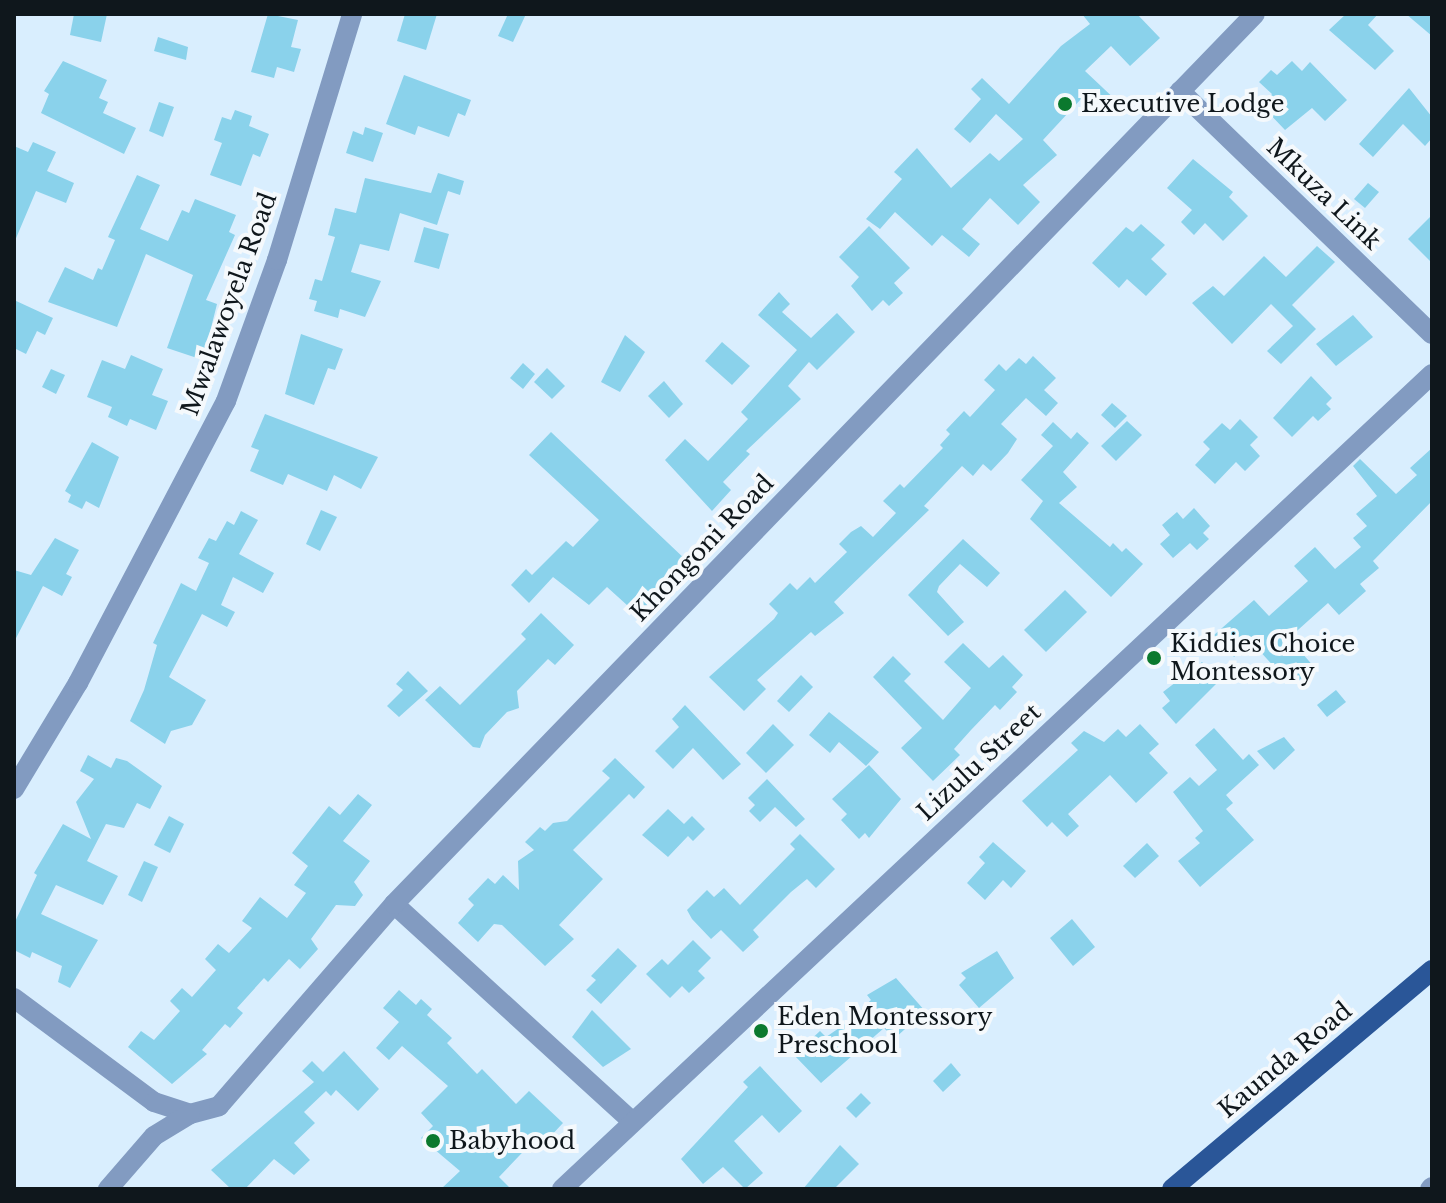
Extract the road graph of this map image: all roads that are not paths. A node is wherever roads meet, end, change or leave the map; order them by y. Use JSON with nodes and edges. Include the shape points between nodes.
{"nodes":[{"id":1,"x":352,"y":14,"type":"edge"},
{"id":2,"x":1255,"y":14,"type":"edge"},
{"id":3,"x":1180,"y":91,"type":"junction"},
{"id":4,"x":1432,"y":334,"type":"edge"},
{"id":5,"x":1432,"y":374,"type":"edge"},
{"id":6,"x":14,"y":789,"type":"edge"},
{"id":7,"x":394,"y":904,"type":"junction"},
{"id":8,"x":1432,"y":970,"type":"edge"},
{"id":9,"x":14,"y":998,"type":"edge"},
{"id":10,"x":190,"y":1114,"type":"junction"},
{"id":11,"x":632,"y":1121,"type":"junction"},
{"id":12,"x":108,"y":1189,"type":"edge"},
{"id":13,"x":562,"y":1189,"type":"edge"},
{"id":14,"x":1172,"y":1189,"type":"edge"}],
"edges":[{"from":1,"to":6,"type":"street","name":"Mwalawoyela Road","via":[[277,260],[226,401],[78,683]]},
{"from":2,"to":3,"type":"street","name":"Khongoni Road"},
{"from":3,"to":4,"type":"street","name":"Mkuza Link"},
{"from":3,"to":7,"type":"street","name":"Khongoni Road"},
{"from":5,"to":11,"type":"street","name":"Lizulu Street"},
{"from":7,"to":10,"type":"street","name":"Khongoni Road","via":[[231,1094],[219,1106]]},
{"from":7,"to":11,"type":"street"},
{"from":8,"to":14,"type":"main road","name":"Kaunda Road"},
{"from":9,"to":10,"type":"street","via":[[137,1093]]},
{"from":10,"to":12,"type":"street","name":"Khongoni Road","via":[[154,1136]]},
{"from":11,"to":13,"type":"street","name":"Lizulu Street"}]}
